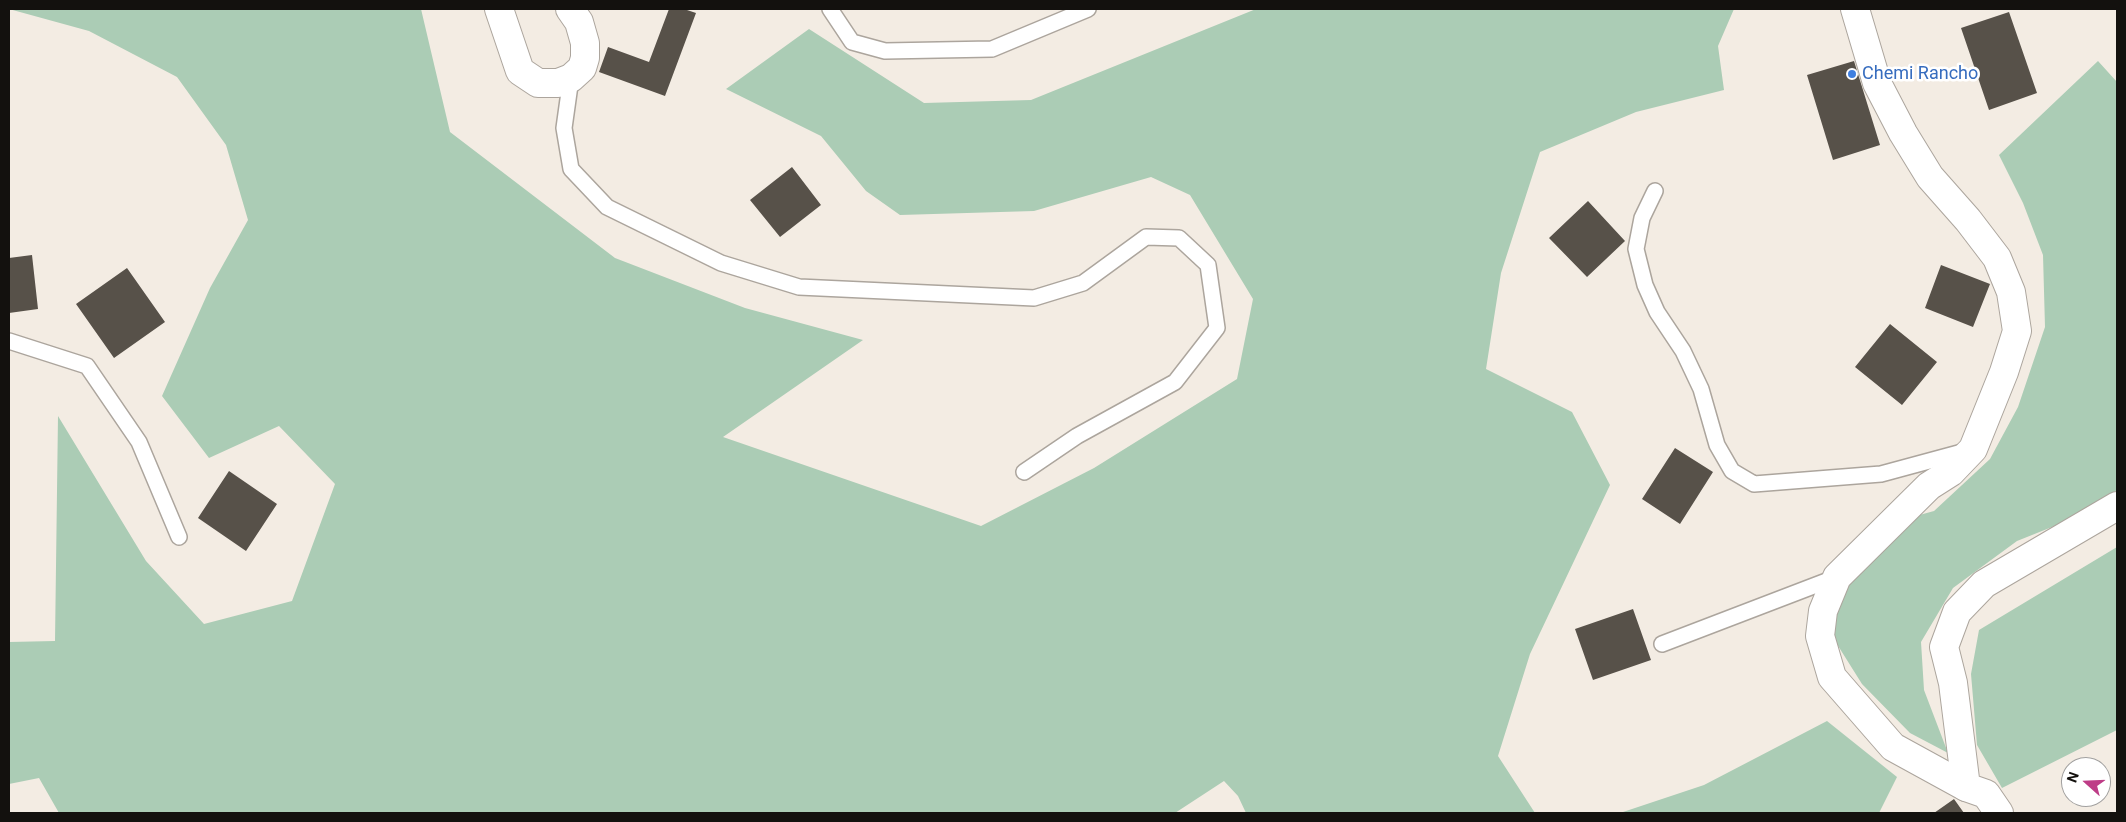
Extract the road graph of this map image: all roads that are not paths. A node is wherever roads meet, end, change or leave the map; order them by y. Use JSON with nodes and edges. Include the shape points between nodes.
{"nodes":[{"id":1,"x":499,"y":9,"type":"edge"},
{"id":2,"x":570,"y":9,"type":"edge"},
{"id":3,"x":830,"y":9,"type":"edge"},
{"id":4,"x":1088,"y":9,"type":"edge"},
{"id":5,"x":1855,"y":9,"type":"edge"},
{"id":6,"x":572,"y":78,"type":"junction"},
{"id":7,"x":1655,"y":191,"type":"dead end"},
{"id":8,"x":9,"y":341,"type":"edge"},
{"id":9,"x":1973,"y":449,"type":"junction"},
{"id":10,"x":1024,"y":472,"type":"dead end"},
{"id":11,"x":2117,"y":506,"type":"edge"},
{"id":12,"x":179,"y":537,"type":"dead end"},
{"id":13,"x":1837,"y":577,"type":"junction"},
{"id":14,"x":1662,"y":644,"type":"dead end"},
{"id":15,"x":1966,"y":787,"type":"junction"},
{"id":16,"x":1999,"y":813,"type":"edge"}],
"edges":[{"from":1,"to":6,"type":"street","via":[[520,71],[538,83],[558,83]]},
{"from":2,"to":6,"type":"street","via":[[579,22],[585,43],[582,68]]},
{"from":3,"to":4,"type":"lane","via":[[852,42],[885,51],[992,49]]},
{"from":5,"to":9,"type":"street","via":[[1877,83],[1904,133],[1930,177],[1998,258],[2011,292],[2017,331]]},
{"from":6,"to":10,"type":"lane","via":[[564,128],[571,169],[607,207],[721,263],[799,287],[1034,298],[1083,283],[1146,237],[1179,238],[1208,266],[1217,328],[1175,382],[1077,436]]},
{"from":7,"to":9,"type":"lane","via":[[1642,218],[1636,250],[1645,285],[1657,312],[1683,351],[1701,390],[1717,445],[1732,471],[1754,484],[1881,474]]},
{"from":8,"to":12,"type":"lane","via":[[87,366],[139,442]]},
{"from":9,"to":13,"type":"street","via":[[1951,472],[1929,486]]},
{"from":11,"to":15,"type":"street","via":[[1984,584],[1957,612],[1944,647],[1953,683]]},
{"from":13,"to":14,"type":"lane"},
{"from":13,"to":15,"type":"street","via":[[1823,611],[1820,636],[1832,676],[1893,747]]},
{"from":15,"to":16,"type":"street","via":[[1986,794]]}]}
